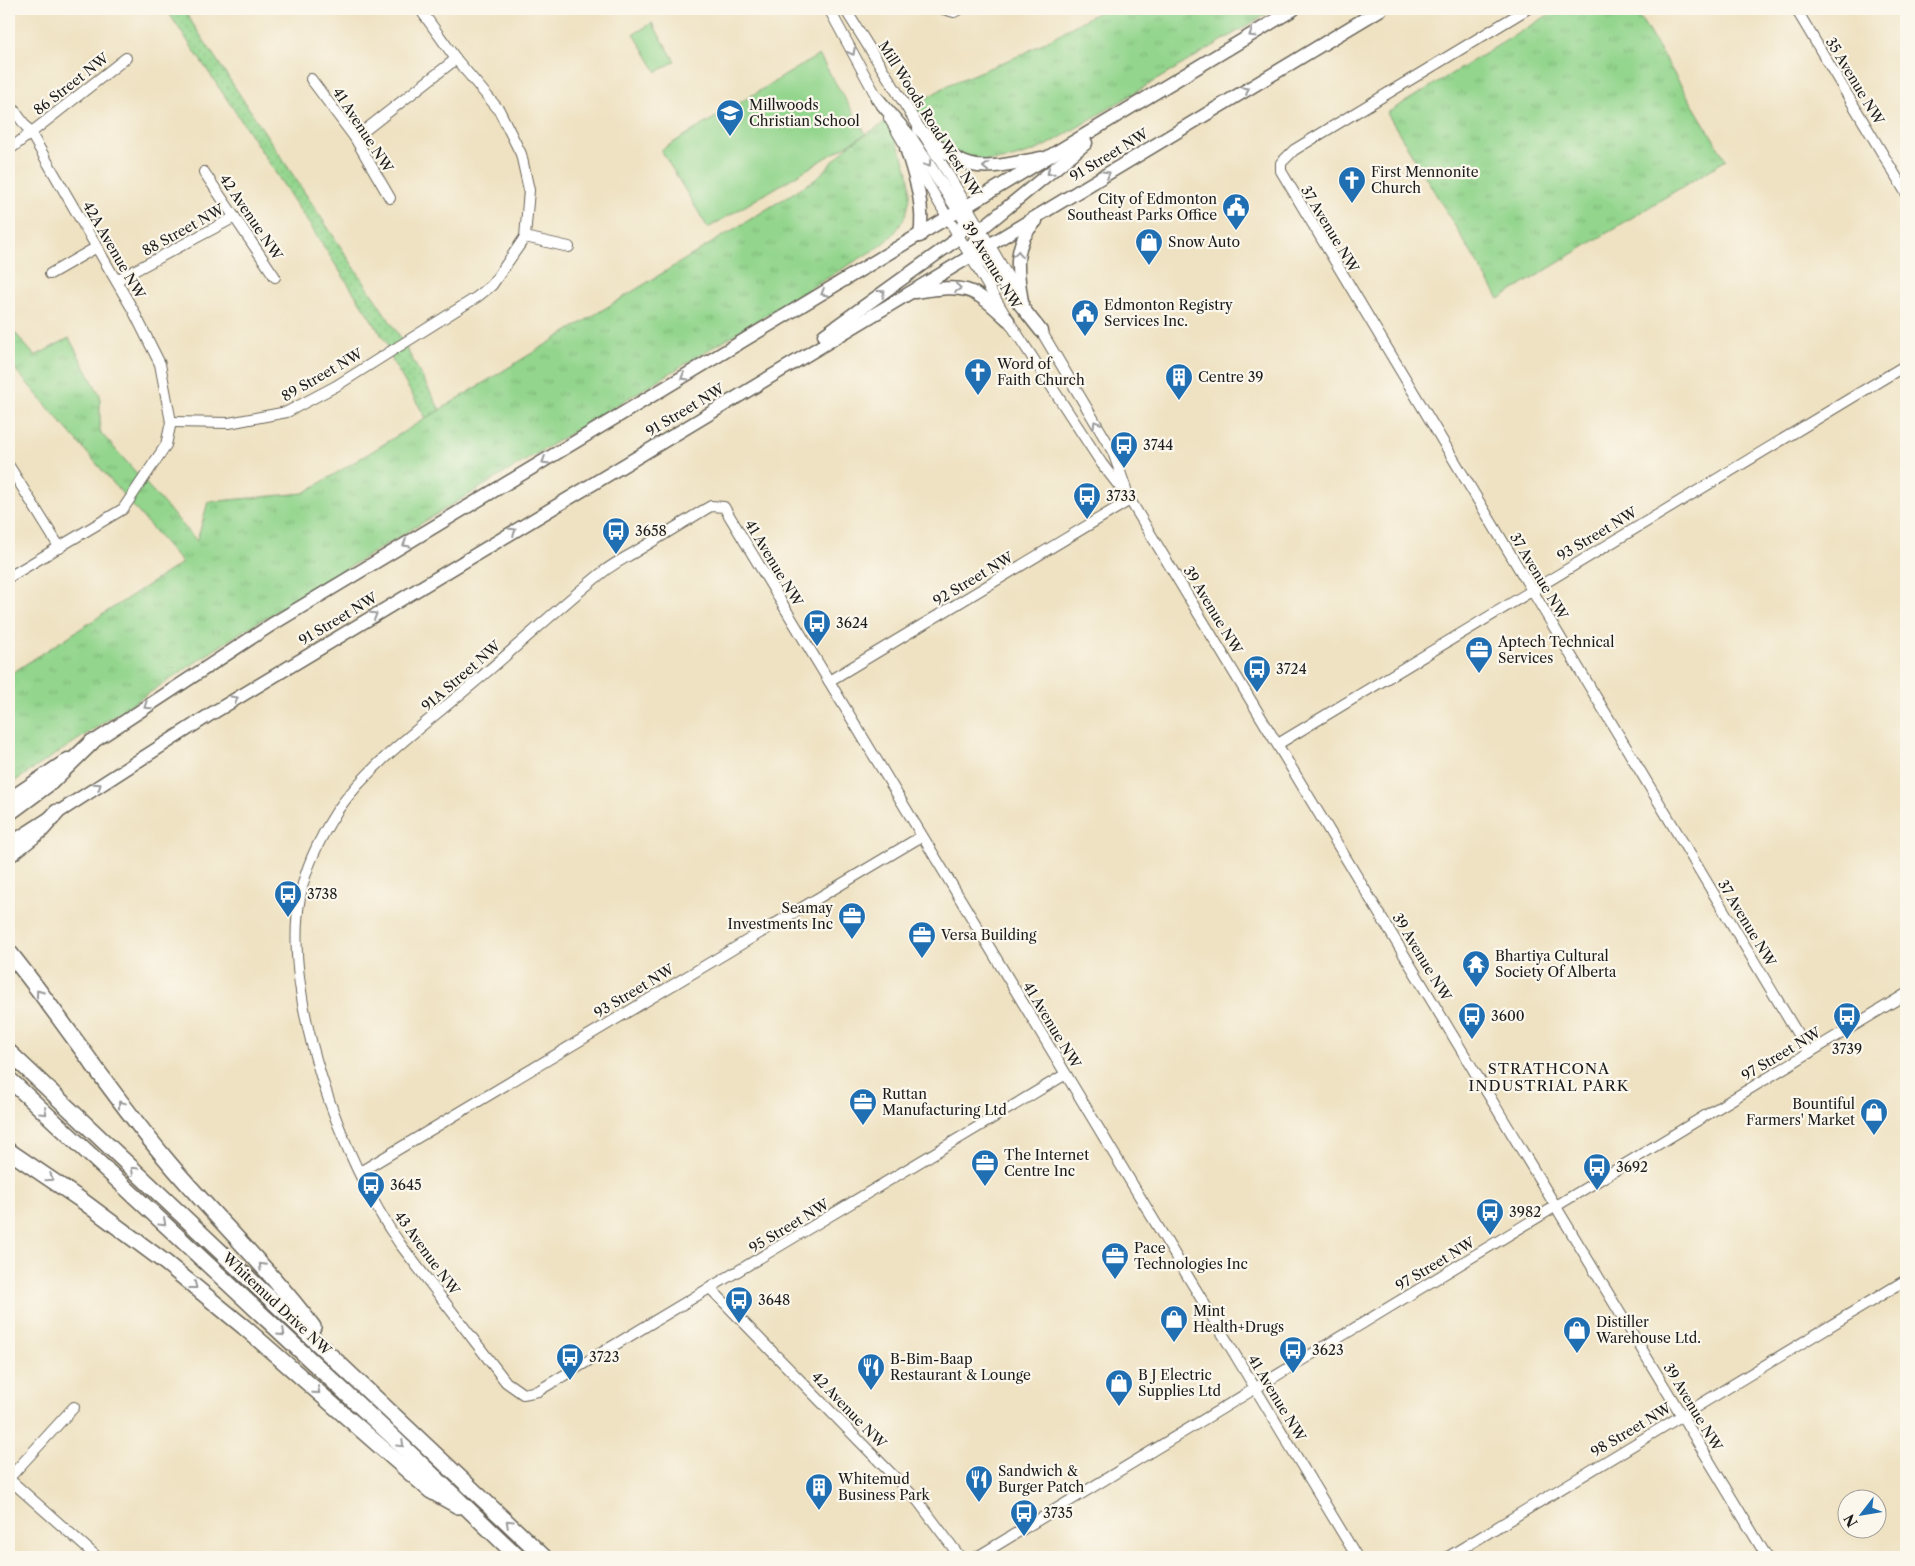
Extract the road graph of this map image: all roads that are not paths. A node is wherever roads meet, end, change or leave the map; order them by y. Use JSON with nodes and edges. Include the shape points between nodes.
{"nodes":[{"id":1,"x":420,"y":9,"type":"edge"},
{"id":2,"x":828,"y":9,"type":"edge"},
{"id":3,"x":845,"y":9,"type":"edge"},
{"id":4,"x":960,"y":9,"type":"edge"},
{"id":5,"x":1294,"y":9,"type":"edge"},
{"id":6,"x":1381,"y":9,"type":"edge"},
{"id":7,"x":1527,"y":9,"type":"edge"},
{"id":8,"x":1796,"y":9,"type":"edge"},
{"id":9,"x":945,"y":10,"type":"edge"},
{"id":10,"x":126,"y":58,"type":"dead end"},
{"id":11,"x":456,"y":58,"type":"junction"},
{"id":12,"x":311,"y":79,"type":"dead end"},
{"id":13,"x":877,"y":98,"type":"junction"},
{"id":14,"x":1144,"y":99,"type":"junction"},
{"id":15,"x":9,"y":103,"type":"edge"},
{"id":16,"x":919,"y":129,"type":"junction"},
{"id":17,"x":30,"y":132,"type":"junction"},
{"id":18,"x":355,"y":138,"type":"junction"},
{"id":19,"x":906,"y":148,"type":"junction"},
{"id":20,"x":9,"y":150,"type":"edge"},
{"id":21,"x":1051,"y":156,"type":"junction"},
{"id":22,"x":204,"y":172,"type":"dead end"},
{"id":23,"x":1906,"y":193,"type":"edge"},
{"id":24,"x":390,"y":198,"type":"dead end"},
{"id":25,"x":1050,"y":208,"type":"junction"},
{"id":26,"x":235,"y":217,"type":"junction"},
{"id":27,"x":960,"y":220,"type":"junction"},
{"id":28,"x":920,"y":236,"type":"junction"},
{"id":29,"x":525,"y":237,"type":"junction"},
{"id":30,"x":976,"y":243,"type":"junction"},
{"id":31,"x":991,"y":244,"type":"junction"},
{"id":32,"x":97,"y":247,"type":"junction"},
{"id":33,"x":569,"y":247,"type":"dead end"},
{"id":34,"x":50,"y":274,"type":"dead end"},
{"id":35,"x":275,"y":277,"type":"dead end"},
{"id":36,"x":117,"y":280,"type":"junction"},
{"id":37,"x":910,"y":293,"type":"junction"},
{"id":38,"x":1022,"y":302,"type":"junction"},
{"id":39,"x":1008,"y":320,"type":"junction"},
{"id":40,"x":1041,"y":331,"type":"junction"},
{"id":41,"x":1906,"y":365,"type":"edge"},
{"id":42,"x":758,"y":383,"type":"junction"},
{"id":43,"x":171,"y":422,"type":"junction"},
{"id":44,"x":9,"y":466,"type":"edge"},
{"id":45,"x":1130,"y":500,"type":"junction"},
{"id":46,"x":724,"y":507,"type":"joint"},
{"id":47,"x":60,"y":548,"type":"junction"},
{"id":48,"x":9,"y":577,"type":"edge"},
{"id":49,"x":1531,"y":590,"type":"junction"},
{"id":50,"x":829,"y":681,"type":"junction"},
{"id":51,"x":92,"y":742,"type":"junction"},
{"id":52,"x":1278,"y":744,"type":"junction"},
{"id":53,"x":9,"y":799,"type":"edge"},
{"id":54,"x":57,"y":812,"type":"junction"},
{"id":55,"x":9,"y":813,"type":"edge"},
{"id":56,"x":922,"y":836,"type":"junction"},
{"id":57,"x":9,"y":844,"type":"edge"},
{"id":58,"x":9,"y":855,"type":"edge"},
{"id":59,"x":296,"y":936,"type":"joint"},
{"id":60,"x":9,"y":947,"type":"edge"},
{"id":61,"x":13,"y":958,"type":"edge"},
{"id":62,"x":1906,"y":994,"type":"edge"},
{"id":63,"x":9,"y":1052,"type":"edge"},
{"id":64,"x":1809,"y":1053,"type":"junction"},
{"id":65,"x":1066,"y":1074,"type":"junction"},
{"id":66,"x":9,"y":1078,"type":"edge"},
{"id":67,"x":9,"y":1151,"type":"edge"},
{"id":68,"x":360,"y":1172,"type":"junction"},
{"id":69,"x":1556,"y":1207,"type":"junction"},
{"id":70,"x":1906,"y":1280,"type":"edge"},
{"id":71,"x":711,"y":1289,"type":"junction"},
{"id":72,"x":336,"y":1359,"type":"junction"},
{"id":73,"x":1255,"y":1389,"type":"junction"},
{"id":74,"x":523,"y":1394,"type":"joint"},
{"id":75,"x":74,"y":1407,"type":"dead end"},
{"id":76,"x":1682,"y":1415,"type":"junction"},
{"id":77,"x":9,"y":1478,"type":"edge"},
{"id":78,"x":480,"y":1520,"type":"junction"},
{"id":79,"x":97,"y":1557,"type":"edge"},
{"id":80,"x":518,"y":1557,"type":"edge"},
{"id":81,"x":544,"y":1557,"type":"edge"},
{"id":82,"x":960,"y":1557,"type":"edge"},
{"id":83,"x":977,"y":1557,"type":"edge"},
{"id":84,"x":1357,"y":1557,"type":"edge"},
{"id":85,"x":1448,"y":1557,"type":"edge"},
{"id":86,"x":1767,"y":1557,"type":"edge"}],
"edges":[{"from":1,"to":11,"type":"street"},
{"from":2,"to":13,"type":"street","name":"Mill Woods Road West NW","one_way":true},
{"from":3,"to":16,"type":"street","name":"Mill Woods Road West NW"},
{"from":4,"to":9,"type":"street","via":[[954,12]]},
{"from":5,"to":14,"type":"main road","name":"91 Street NW","one_way":true},
{"from":25,"to":6,"type":"main road","name":"91 Street NW","one_way":true},
{"from":7,"to":49,"type":"street","name":"37 Avenue NW","via":[[1294,150],[1281,163],[1281,171]]},
{"from":8,"to":23,"type":"street","name":"35 Avenue NW"},
{"from":10,"to":17,"type":"street","name":"86 Street NW"},
{"from":11,"to":18,"type":"street"},
{"from":11,"to":29,"type":"street","via":[[499,110],[521,154],[529,190]]},
{"from":12,"to":18,"type":"street","name":"41 Avenue NW"},
{"from":13,"to":19,"type":"street","name":"Mill Woods Road West NW"},
{"from":13,"to":27,"type":"main road","one_way":true,"via":[[911,138]]},
{"from":14,"to":21,"type":"main road","name":"91 Street NW"},
{"from":14,"to":30,"type":"main road","name":"91 Street NW","one_way":true,"via":[[1082,146]]},
{"from":15,"to":17,"type":"street","name":"42A Avenue NW"},
{"from":21,"to":16,"type":"main road","one_way":true,"via":[[1002,166],[977,166],[963,163],[946,153]]},
{"from":16,"to":27,"type":"street","name":"Mill Woods Road West NW"},
{"from":17,"to":20,"type":"street","name":"86 Street NW"},
{"from":17,"to":32,"type":"street","name":"42A Avenue NW"},
{"from":18,"to":24,"type":"street","name":"41 Avenue NW"},
{"from":19,"to":27,"type":"street","name":"Mill Woods Road West NW"},
{"from":19,"to":28,"type":"main road","via":[[922,206]]},
{"from":21,"to":27,"type":"main road","name":"91 Street NW"},
{"from":22,"to":26,"type":"street","name":"42 Avenue NW"},
{"from":25,"to":31,"type":"main road","name":"91 Street NW"},
{"from":38,"to":25,"type":"main road","one_way":true,"via":[[1017,266],[1019,246],[1032,225]]},
{"from":26,"to":35,"type":"street","name":"42 Avenue NW"},
{"from":26,"to":36,"type":"street","name":"88 Street NW"},
{"from":27,"to":28,"type":"main road","name":"91 Street NW"},
{"from":27,"to":30,"type":"main road"},
{"from":27,"to":30,"type":"street","name":"Mill Woods Road West NW"},
{"from":42,"to":27,"type":"main road","one_way":true,"via":[[952,243]]},
{"from":28,"to":51,"type":"main road","name":"91 Street NW","one_way":true,"via":[[271,625]]},
{"from":29,"to":33,"type":"street"},
{"from":29,"to":43,"type":"street","name":"89 Street NW","via":[[492,285],[477,297],[336,386],[287,412],[229,424]]},
{"from":30,"to":31,"type":"main road"},
{"from":30,"to":37,"type":"main road","name":"91 Street NW"},
{"from":30,"to":39,"type":"street","name":"39 Avenue NW"},
{"from":30,"to":40,"type":"main road"},
{"from":31,"to":38,"type":"street","name":"39 Avenue NW"},
{"from":32,"to":34,"type":"street"},
{"from":32,"to":36,"type":"street","name":"42A Avenue NW"},
{"from":36,"to":43,"type":"street","name":"42A Avenue NW","via":[[160,364]]},
{"from":37,"to":39,"type":"main road","one_way":true,"via":[[950,287],[967,289],[987,300]]},
{"from":37,"to":42,"type":"main road","name":"91 Street NW"},
{"from":38,"to":40,"type":"street","name":"39 Avenue NW"},
{"from":39,"to":45,"type":"street","name":"39 Avenue NW","via":[[1102,464]]},
{"from":45,"to":40,"type":"street","name":"39 Avenue NW","one_way":true,"via":[[1113,452]]},
{"from":41,"to":49,"type":"street","name":"93 Street NW"},
{"from":54,"to":42,"type":"main road","name":"91 Street NW","one_way":true,"via":[[215,711]]},
{"from":43,"to":47,"type":"street","via":[[166,445],[123,509]]},
{"from":44,"to":47,"type":"street"},
{"from":45,"to":50,"type":"street","name":"92 Street NW"},
{"from":45,"to":52,"type":"street","name":"39 Avenue NW"},
{"from":46,"to":50,"type":"street","name":"41 Avenue NW"},
{"from":46,"to":59,"type":"street","name":"91A Street NW","via":[[711,506],[605,570],[372,770],[338,811],[316,850],[300,896]]},
{"from":47,"to":48,"type":"street"},
{"from":49,"to":52,"type":"street","name":"93 Street NW"},
{"from":49,"to":64,"type":"street","name":"37 Avenue NW"},
{"from":50,"to":56,"type":"street","name":"41 Avenue NW"},
{"from":51,"to":53,"type":"main road","name":"91 Street NW"},
{"from":51,"to":55,"type":"highway","via":[[51,782]]},
{"from":52,"to":69,"type":"street","name":"39 Avenue NW"},
{"from":54,"to":57,"type":"main road","name":"91 Street NW"},
{"from":54,"to":58,"type":"highway","via":[[41,830]]},
{"from":56,"to":65,"type":"street","name":"41 Avenue NW"},
{"from":56,"to":68,"type":"street","name":"93 Street NW"},
{"from":59,"to":68,"type":"street","name":"43 Avenue NW","via":[[299,983],[314,1051],[332,1110]]},
{"from":60,"to":61,"type":"highway"},
{"from":72,"to":61,"type":"highway","one_way":true,"via":[[285,1290],[135,1122]]},
{"from":62,"to":64,"type":"street","name":"97 Street NW"},
{"from":72,"to":63,"type":"highway","name":"Whitemud Drive NW","one_way":true},
{"from":64,"to":69,"type":"street","name":"97 Street NW"},
{"from":65,"to":71,"type":"street","name":"95 Street NW"},
{"from":65,"to":73,"type":"street","name":"41 Avenue NW"},
{"from":66,"to":78,"type":"highway","name":"Whitemud Drive NW","one_way":true},
{"from":67,"to":78,"type":"highway","one_way":true,"via":[[135,1238],[238,1321],[431,1491]]},
{"from":68,"to":74,"type":"street","name":"43 Avenue NW","via":[[400,1244],[506,1382]]},
{"from":69,"to":73,"type":"street","name":"97 Street NW"},
{"from":69,"to":76,"type":"street","name":"39 Avenue NW"},
{"from":70,"to":76,"type":"street","name":"98 Street NW"},
{"from":71,"to":74,"type":"street","name":"95 Street NW","via":[[538,1391]]},
{"from":71,"to":82,"type":"street","name":"42 Avenue NW","via":[[918,1501]]},
{"from":81,"to":72,"type":"highway","name":"Whitemud Drive NW","one_way":true},
{"from":73,"to":83,"type":"street","name":"97 Street NW"},
{"from":73,"to":84,"type":"street","name":"41 Avenue NW"},
{"from":75,"to":77,"type":"street"},
{"from":76,"to":85,"type":"street","name":"98 Street NW"},
{"from":76,"to":86,"type":"street","name":"39 Avenue NW"},
{"from":77,"to":79,"type":"street"},
{"from":78,"to":80,"type":"highway","name":"Whitemud Drive NW"}]}
